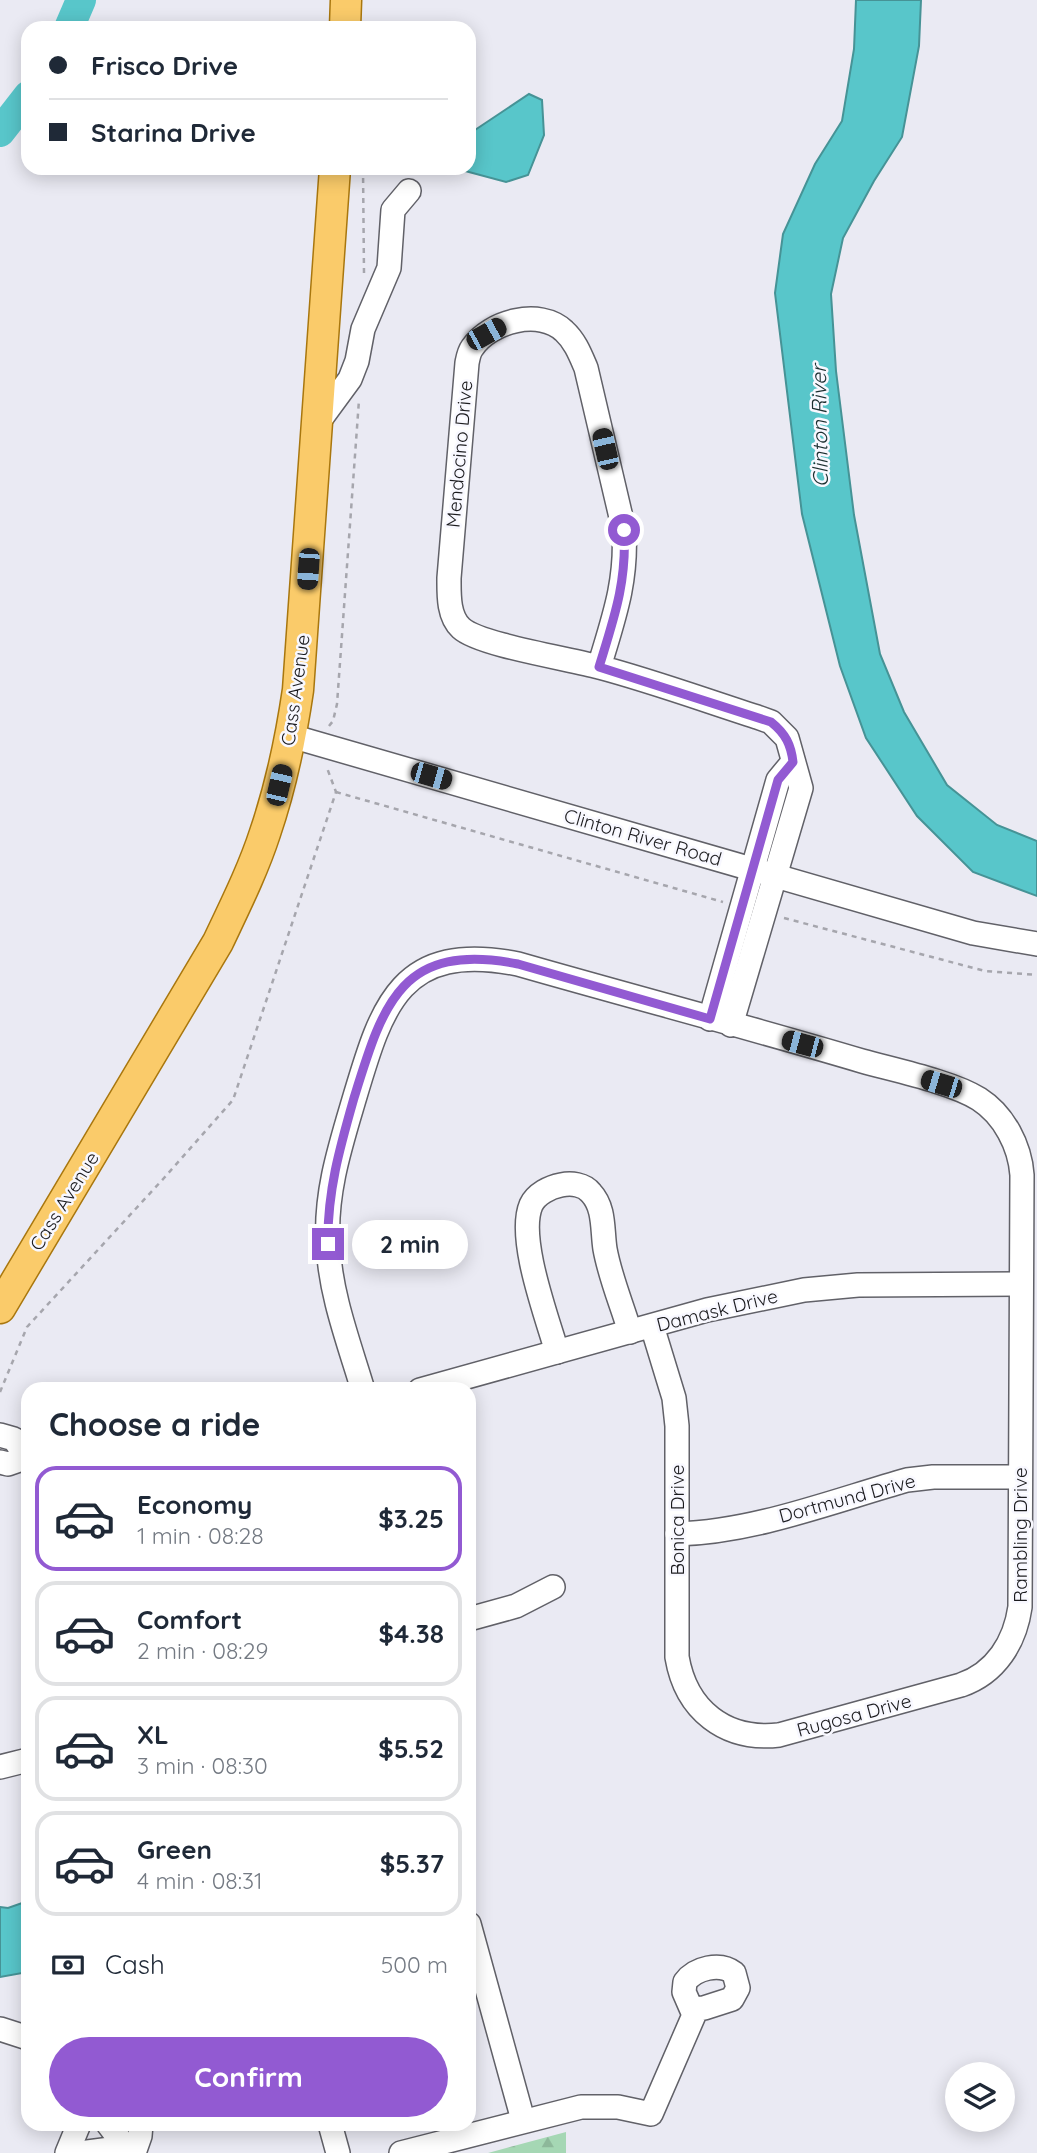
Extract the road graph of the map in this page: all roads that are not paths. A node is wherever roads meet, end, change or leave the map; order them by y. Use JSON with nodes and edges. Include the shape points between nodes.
{"nodes":[{"id":1,"x":346,"y":0,"type":"edge"},
{"id":2,"x":345,"y":21,"type":"edge"},
{"id":3,"x":335,"y":175,"type":"edge"},
{"id":4,"x":409,"y":191,"type":"dead end"},
{"id":5,"x":317,"y":424,"type":"junction"},
{"id":6,"x":599,"y":667,"type":"junction"},
{"id":7,"x":291,"y":736,"type":"junction"},
{"id":8,"x":793,"y":762,"type":"junction"},
{"id":9,"x":753,"y":868,"type":"junction"},
{"id":10,"x":775,"y":876,"type":"junction"},
{"id":11,"x":753,"y":911,"type":"junction"},
{"id":12,"x":1037,"y":944,"type":"edge"},
{"id":13,"x":721,"y":1022,"type":"junction"},
{"id":14,"x":1021,"y":1284,"type":"junction"},
{"id":15,"x":0,"y":1308,"type":"edge"},
{"id":16,"x":652,"y":1326,"type":"junction"},
{"id":17,"x":630,"y":1332,"type":"junction"},
{"id":18,"x":557,"y":1352,"type":"junction"},
{"id":19,"x":361,"y":1382,"type":"edge"},
{"id":20,"x":449,"y":1382,"type":"edge"},
{"id":21,"x":0,"y":1434,"type":"edge"},
{"id":22,"x":21,"y":1448,"type":"edge"},
{"id":23,"x":21,"y":1459,"type":"edge"},
{"id":24,"x":0,"y":1462,"type":"edge"},
{"id":25,"x":1020,"y":1477,"type":"junction"},
{"id":26,"x":677,"y":1534,"type":"junction"},
{"id":27,"x":553,"y":1587,"type":"dead end"},
{"id":28,"x":476,"y":1617,"type":"edge"},
{"id":29,"x":1001,"y":1656,"type":"joint"},
{"id":30,"x":702,"y":1711,"type":"joint"},
{"id":31,"x":21,"y":1762,"type":"edge"},
{"id":32,"x":0,"y":1767,"type":"edge"},
{"id":33,"x":476,"y":1949,"type":"edge"},
{"id":34,"x":693,"y":2009,"type":"dead end"},
{"id":35,"x":0,"y":2029,"type":"edge"},
{"id":36,"x":21,"y":2036,"type":"edge"},
{"id":37,"x":523,"y":2120,"type":"junction"},
{"id":38,"x":76,"y":2131,"type":"edge"},
{"id":39,"x":114,"y":2131,"type":"edge"},
{"id":40,"x":141,"y":2131,"type":"edge"},
{"id":41,"x":332,"y":2131,"type":"edge"},
{"id":42,"x":130,"y":2151,"type":"edge"},
{"id":43,"x":67,"y":2153,"type":"edge"},
{"id":44,"x":80,"y":2153,"type":"edge"},
{"id":45,"x":338,"y":2153,"type":"edge"},
{"id":46,"x":401,"y":2153,"type":"edge"}],
"edges":[{"from":1,"to":2,"type":"main road"},
{"from":3,"to":5,"type":"main road","name":"Cass Avenue"},
{"from":4,"to":5,"type":"street","via":[[393,210],[389,268],[363,329],[350,379]]},
{"from":5,"to":7,"type":"main road","name":"Cass Avenue","via":[[302,652]]},
{"from":6,"to":6,"type":"street","name":"Mendocino Drive","via":[[466,632],[454,617],[449,600],[467,363],[471,348],[486,334],[519,321],[543,319],[563,329],[576,345],[586,368],[624,530],[621,594]]},
{"from":6,"to":8,"type":"street","via":[[771,722],[787,738]]},
{"from":7,"to":9,"type":"street","name":"Clinton River Road"},
{"from":7,"to":15,"type":"main road","name":"Cass Avenue","via":[[265,833],[218,942]]},
{"from":8,"to":9,"type":"street","via":[[778,780]]},
{"from":8,"to":10,"type":"street","via":[[801,788]]},
{"from":9,"to":10,"type":"street","name":"Clinton River Road"},
{"from":9,"to":11,"type":"street"},
{"from":10,"to":11,"type":"street"},
{"from":10,"to":12,"type":"street","name":"Clinton River Road","via":[[973,933]]},
{"from":11,"to":13,"type":"street"},
{"from":13,"to":14,"type":"street","name":"Rambling Drive","via":[[964,1091],[987,1105],[1014,1140],[1022,1165]]},
{"from":13,"to":19,"type":"street","via":[[496,960],[455,960],[426,970],[401,989],[377,1025],[330,1188],[329,1261]]},
{"from":14,"to":16,"type":"street","name":"Damask Drive","via":[[914,1283],[814,1289],[742,1301]]},
{"from":14,"to":25,"type":"street","name":"Rambling Drive"},
{"from":16,"to":17,"type":"street","name":"Damask Drive"},
{"from":16,"to":26,"type":"street","name":"Bonica Drive","via":[[676,1411]]},
{"from":17,"to":18,"type":"street","name":"Damask Drive"},
{"from":17,"to":18,"type":"street","via":[[606,1250],[600,1206],[585,1188],[555,1186],[535,1198],[529,1209],[528,1230]]},
{"from":18,"to":20,"type":"street","name":"Damask Drive"},
{"from":21,"to":22,"type":"street","via":[[14,1438]]},
{"from":23,"to":24,"type":"street"},
{"from":25,"to":26,"type":"street","name":"Dortmund Drive","via":[[917,1478],[741,1527],[710,1534]]},
{"from":25,"to":29,"type":"street","name":"Rambling Drive","via":[[1020,1607],[1013,1637]]},
{"from":26,"to":30,"type":"street","name":"Bonica Drive","via":[[677,1657],[686,1689]]},
{"from":27,"to":28,"type":"street","via":[[516,1606]]},
{"from":29,"to":30,"type":"street","name":"Rugosa Drive","via":[[970,1682],[786,1733],[741,1733]]},
{"from":31,"to":32,"type":"street"},
{"from":33,"to":37,"type":"street"},
{"from":34,"to":37,"type":"street","via":[[651,2114],[596,2106]]},
{"from":35,"to":36,"type":"street"},
{"from":37,"to":46,"type":"street"},
{"from":38,"to":43,"type":"street"},
{"from":39,"to":42,"type":"street"},
{"from":40,"to":42,"type":"street"},
{"from":41,"to":45,"type":"street"},
{"from":42,"to":44,"type":"street"}]}
